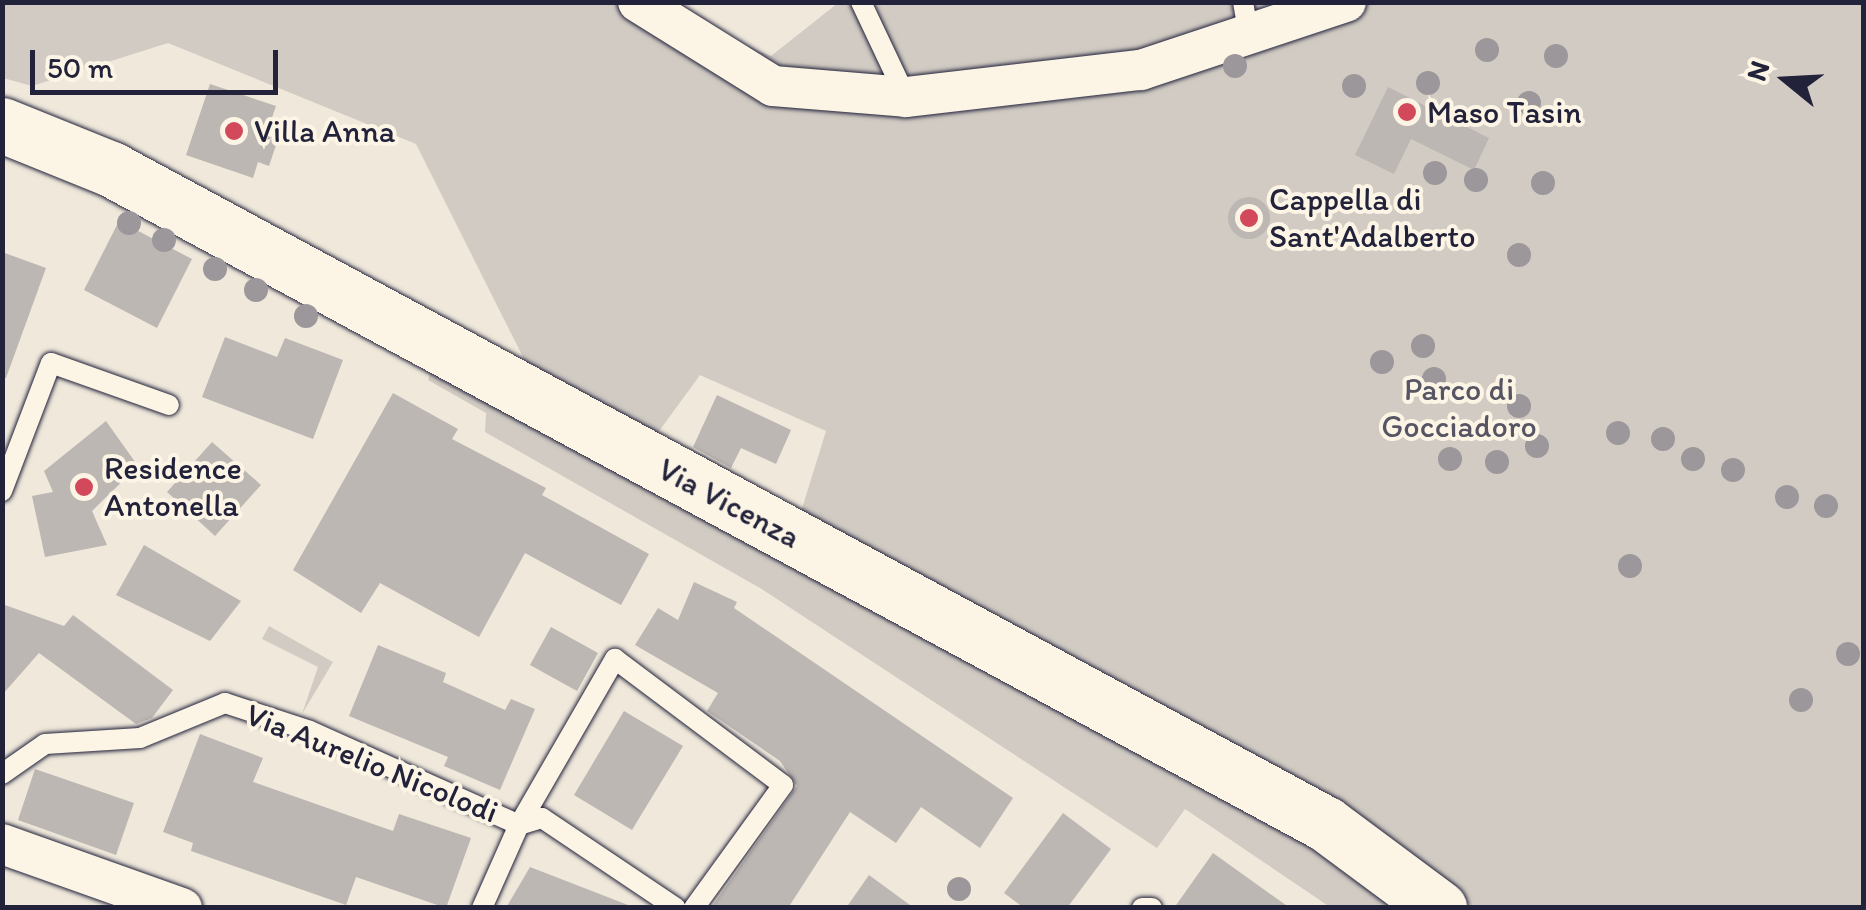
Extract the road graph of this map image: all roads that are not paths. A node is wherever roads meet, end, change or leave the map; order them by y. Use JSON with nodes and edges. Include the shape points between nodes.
{"nodes":[{"id":1,"x":638,"y":2,"type":"edge"},
{"id":2,"x":861,"y":2,"type":"edge"},
{"id":3,"x":1346,"y":2,"type":"edge"},
{"id":4,"x":1246,"y":21,"type":"edge"},
{"id":5,"x":906,"y":97,"type":"junction"},
{"id":6,"x":2,"y":125,"type":"edge"},
{"id":7,"x":169,"y":405,"type":"dead end"},
{"id":8,"x":2,"y":492,"type":"edge"},
{"id":9,"x":2,"y":774,"type":"edge"},
{"id":10,"x":520,"y":824,"type":"junction"},
{"id":11,"x":2,"y":844,"type":"edge"},
{"id":12,"x":182,"y":908,"type":"edge"},
{"id":13,"x":482,"y":908,"type":"edge"},
{"id":14,"x":676,"y":908,"type":"edge"},
{"id":15,"x":694,"y":908,"type":"edge"},
{"id":16,"x":1142,"y":908,"type":"edge"},
{"id":17,"x":1152,"y":908,"type":"edge"},
{"id":18,"x":1439,"y":908,"type":"edge"}],
"edges":[{"from":1,"to":5,"type":"street","via":[[773,86]]},
{"from":2,"to":5,"type":"lane"},
{"from":3,"to":4,"type":"street"},
{"from":4,"to":5,"type":"street","via":[[1141,70]]},
{"from":6,"to":18,"type":"main road","name":"Via Vicenza","via":[[111,169],[1326,824]]},
{"from":7,"to":8,"type":"lane","via":[[52,362]]},
{"from":9,"to":10,"type":"lane","name":"Via Aurelio Nicolodi","via":[[45,744],[140,738],[225,703],[310,731]]},
{"from":10,"to":13,"type":"lane","name":"Via Aurelio Nicolodi"},
{"from":10,"to":14,"type":"lane","name":"Via Aurelio Nicolodi","via":[[542,818]]},
{"from":10,"to":15,"type":"lane","name":"Via Aurelio Nicolodi","via":[[615,659],[783,785]]},
{"from":11,"to":12,"type":"street"},
{"from":16,"to":17,"type":"lane"}]}
